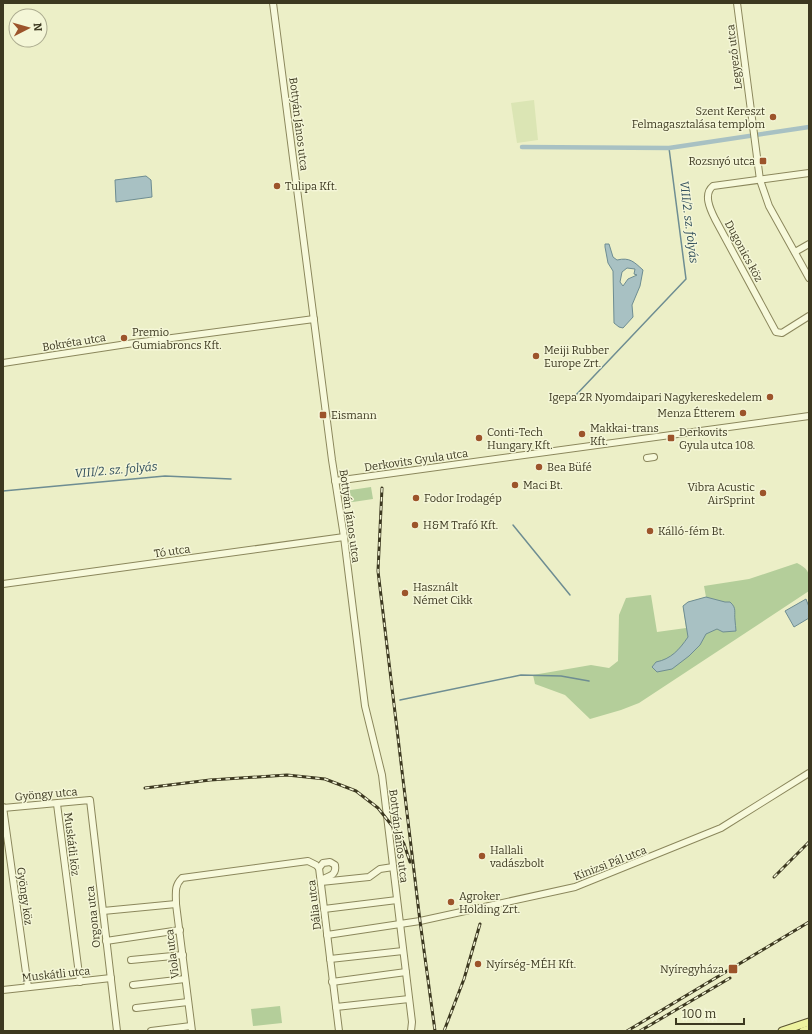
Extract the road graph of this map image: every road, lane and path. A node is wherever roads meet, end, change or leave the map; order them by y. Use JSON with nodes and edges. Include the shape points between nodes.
{"nodes":[{"id":1,"x":273,"y":3,"type":"edge"},
{"id":2,"x":737,"y":3,"type":"edge"},
{"id":3,"x":809,"y":173,"type":"edge"},
{"id":4,"x":760,"y":180,"type":"junction"},
{"id":5,"x":809,"y":244,"type":"edge"},
{"id":6,"x":795,"y":252,"type":"junction"},
{"id":7,"x":809,"y":278,"type":"edge"},
{"id":8,"x":809,"y":316,"type":"edge"},
{"id":9,"x":314,"y":319,"type":"junction"},
{"id":10,"x":3,"y":363,"type":"edge"},
{"id":11,"x":809,"y":416,"type":"edge"},
{"id":12,"x":335,"y":481,"type":"junction"},
{"id":13,"x":344,"y":537,"type":"junction"},
{"id":14,"x":3,"y":584,"type":"edge"},
{"id":15,"x":809,"y":773,"type":"edge"},
{"id":16,"x":90,"y":800,"type":"joint"},
{"id":17,"x":57,"y":804,"type":"junction"},
{"id":18,"x":3,"y":808,"type":"edge"},
{"id":19,"x":393,"y":867,"type":"junction"},
{"id":20,"x":319,"y":868,"type":"junction"},
{"id":21,"x":182,"y":878,"type":"joint"},
{"id":22,"x":321,"y":881,"type":"junction"},
{"id":23,"x":397,"y":900,"type":"junction"},
{"id":24,"x":176,"y":904,"type":"junction"},
{"id":25,"x":324,"y":909,"type":"junction"},
{"id":26,"x":103,"y":911,"type":"junction"},
{"id":27,"x":400,"y":924,"type":"junction"},
{"id":28,"x":180,"y":930,"type":"junction"},
{"id":29,"x":327,"y":935,"type":"junction"},
{"id":30,"x":106,"y":941,"type":"junction"},
{"id":31,"x":403,"y":951,"type":"junction"},
{"id":32,"x":183,"y":955,"type":"junction"},
{"id":33,"x":330,"y":959,"type":"junction"},
{"id":34,"x":131,"y":960,"type":"dead end"},
{"id":35,"x":406,"y":972,"type":"junction"},
{"id":36,"x":111,"y":978,"type":"junction"},
{"id":37,"x":186,"y":978,"type":"junction"},
{"id":38,"x":80,"y":982,"type":"junction"},
{"id":39,"x":332,"y":982,"type":"junction"},
{"id":40,"x":134,"y":985,"type":"dead end"},
{"id":41,"x":28,"y":987,"type":"junction"},
{"id":42,"x":3,"y":990,"type":"edge"},
{"id":43,"x":409,"y":999,"type":"junction"},
{"id":44,"x":188,"y":1002,"type":"junction"},
{"id":45,"x":336,"y":1007,"type":"junction"},
{"id":46,"x":136,"y":1008,"type":"dead end"},
{"id":47,"x":809,"y":1022,"type":"edge"},
{"id":48,"x":191,"y":1028,"type":"edge"},
{"id":49,"x":809,"y":1029,"type":"edge"},
{"id":50,"x":117,"y":1031,"type":"edge"},
{"id":51,"x":151,"y":1031,"type":"edge"},
{"id":52,"x":339,"y":1031,"type":"edge"},
{"id":53,"x":411,"y":1031,"type":"edge"},
{"id":54,"x":782,"y":1031,"type":"edge"},
{"id":55,"x":803,"y":1031,"type":"edge"}],
"edges":[{"from":1,"to":9,"type":"street","name":"Bottyán János utca"},
{"from":2,"to":4,"type":"street","name":"Legyező utca"},
{"from":3,"to":4,"type":"street"},
{"from":4,"to":6,"type":"street","name":"Legyező utca","via":[[769,206]]},
{"from":4,"to":8,"type":"street","name":"Dugonics köz","via":[[713,186],[709,190],[710,208],[776,332],[782,333]]},
{"from":5,"to":6,"type":"street"},
{"from":6,"to":7,"type":"street","name":"Legyező utca"},
{"from":9,"to":10,"type":"street","name":"Bokréta utca"},
{"from":9,"to":12,"type":"street","name":"Bottyán János utca"},
{"from":11,"to":12,"type":"street","name":"Derkovits Gyula utca"},
{"from":12,"to":13,"type":"street","name":"Bottyán János utca"},
{"from":13,"to":14,"type":"street","name":"Tó utca"},
{"from":13,"to":19,"type":"street","name":"Bottyán János utca","via":[[365,706],[382,775]]},
{"from":15,"to":27,"type":"street","name":"Kinizsi Pál utca","via":[[722,828],[574,888]]},
{"from":16,"to":17,"type":"street","name":"Gyöngy utca"},
{"from":16,"to":26,"type":"street","name":"Orgona utca"},
{"from":17,"to":18,"type":"street","name":"Gyöngy utca"},
{"from":17,"to":38,"type":"street","name":"Muskátli köz"},
{"from":18,"to":41,"type":"street","name":"Gyöngy köz"},
{"from":19,"to":22,"type":"street","via":[[380,869],[369,877]]},
{"from":19,"to":23,"type":"street","name":"Bottyán János utca"},
{"from":20,"to":21,"type":"street","name":"Dália utca","via":[[308,861]]},
{"from":20,"to":22,"type":"street","name":"Dália utca"},
{"from":20,"to":22,"type":"street","via":[[330,862],[336,869],[331,877]]},
{"from":21,"to":24,"type":"street","name":"Viola utca","via":[[176,888]]},
{"from":22,"to":25,"type":"street","name":"Dália utca"},
{"from":23,"to":25,"type":"street"},
{"from":23,"to":27,"type":"street","name":"Bottyán János utca"},
{"from":24,"to":26,"type":"street"},
{"from":24,"to":28,"type":"street","name":"Viola utca"},
{"from":25,"to":29,"type":"street","name":"Dália utca"},
{"from":26,"to":30,"type":"street","name":"Orgona utca"},
{"from":27,"to":29,"type":"street","name":"Kinizsi Pál utca"},
{"from":27,"to":31,"type":"street","name":"Bottyán János utca"},
{"from":28,"to":30,"type":"street"},
{"from":28,"to":32,"type":"street","name":"Viola utca"},
{"from":29,"to":33,"type":"street","name":"Dália utca"},
{"from":30,"to":36,"type":"street","name":"Orgona utca"},
{"from":31,"to":33,"type":"street"},
{"from":31,"to":35,"type":"street","name":"Bottyán János utca"},
{"from":32,"to":34,"type":"street"},
{"from":32,"to":37,"type":"street","name":"Viola utca"},
{"from":33,"to":39,"type":"street","name":"Dália utca"},
{"from":35,"to":39,"type":"street"},
{"from":35,"to":43,"type":"street","name":"Bottyán János utca"},
{"from":36,"to":38,"type":"street","name":"Muskátli utca"},
{"from":36,"to":50,"type":"street","name":"Orgona utca"},
{"from":37,"to":40,"type":"street"},
{"from":37,"to":44,"type":"street","name":"Viola utca"},
{"from":38,"to":41,"type":"street","name":"Muskátli utca"},
{"from":39,"to":45,"type":"street","name":"Dália utca"},
{"from":41,"to":42,"type":"street","name":"Muskátli utca"},
{"from":43,"to":45,"type":"street"},
{"from":43,"to":53,"type":"street","name":"Bottyán János utca"},
{"from":44,"to":46,"type":"street"},
{"from":44,"to":48,"type":"street","name":"Viola utca"},
{"from":45,"to":52,"type":"street","name":"Dália utca"},
{"from":47,"to":54,"type":"main road"},
{"from":48,"to":51,"type":"street"},
{"from":49,"to":55,"type":"main road"}]}
